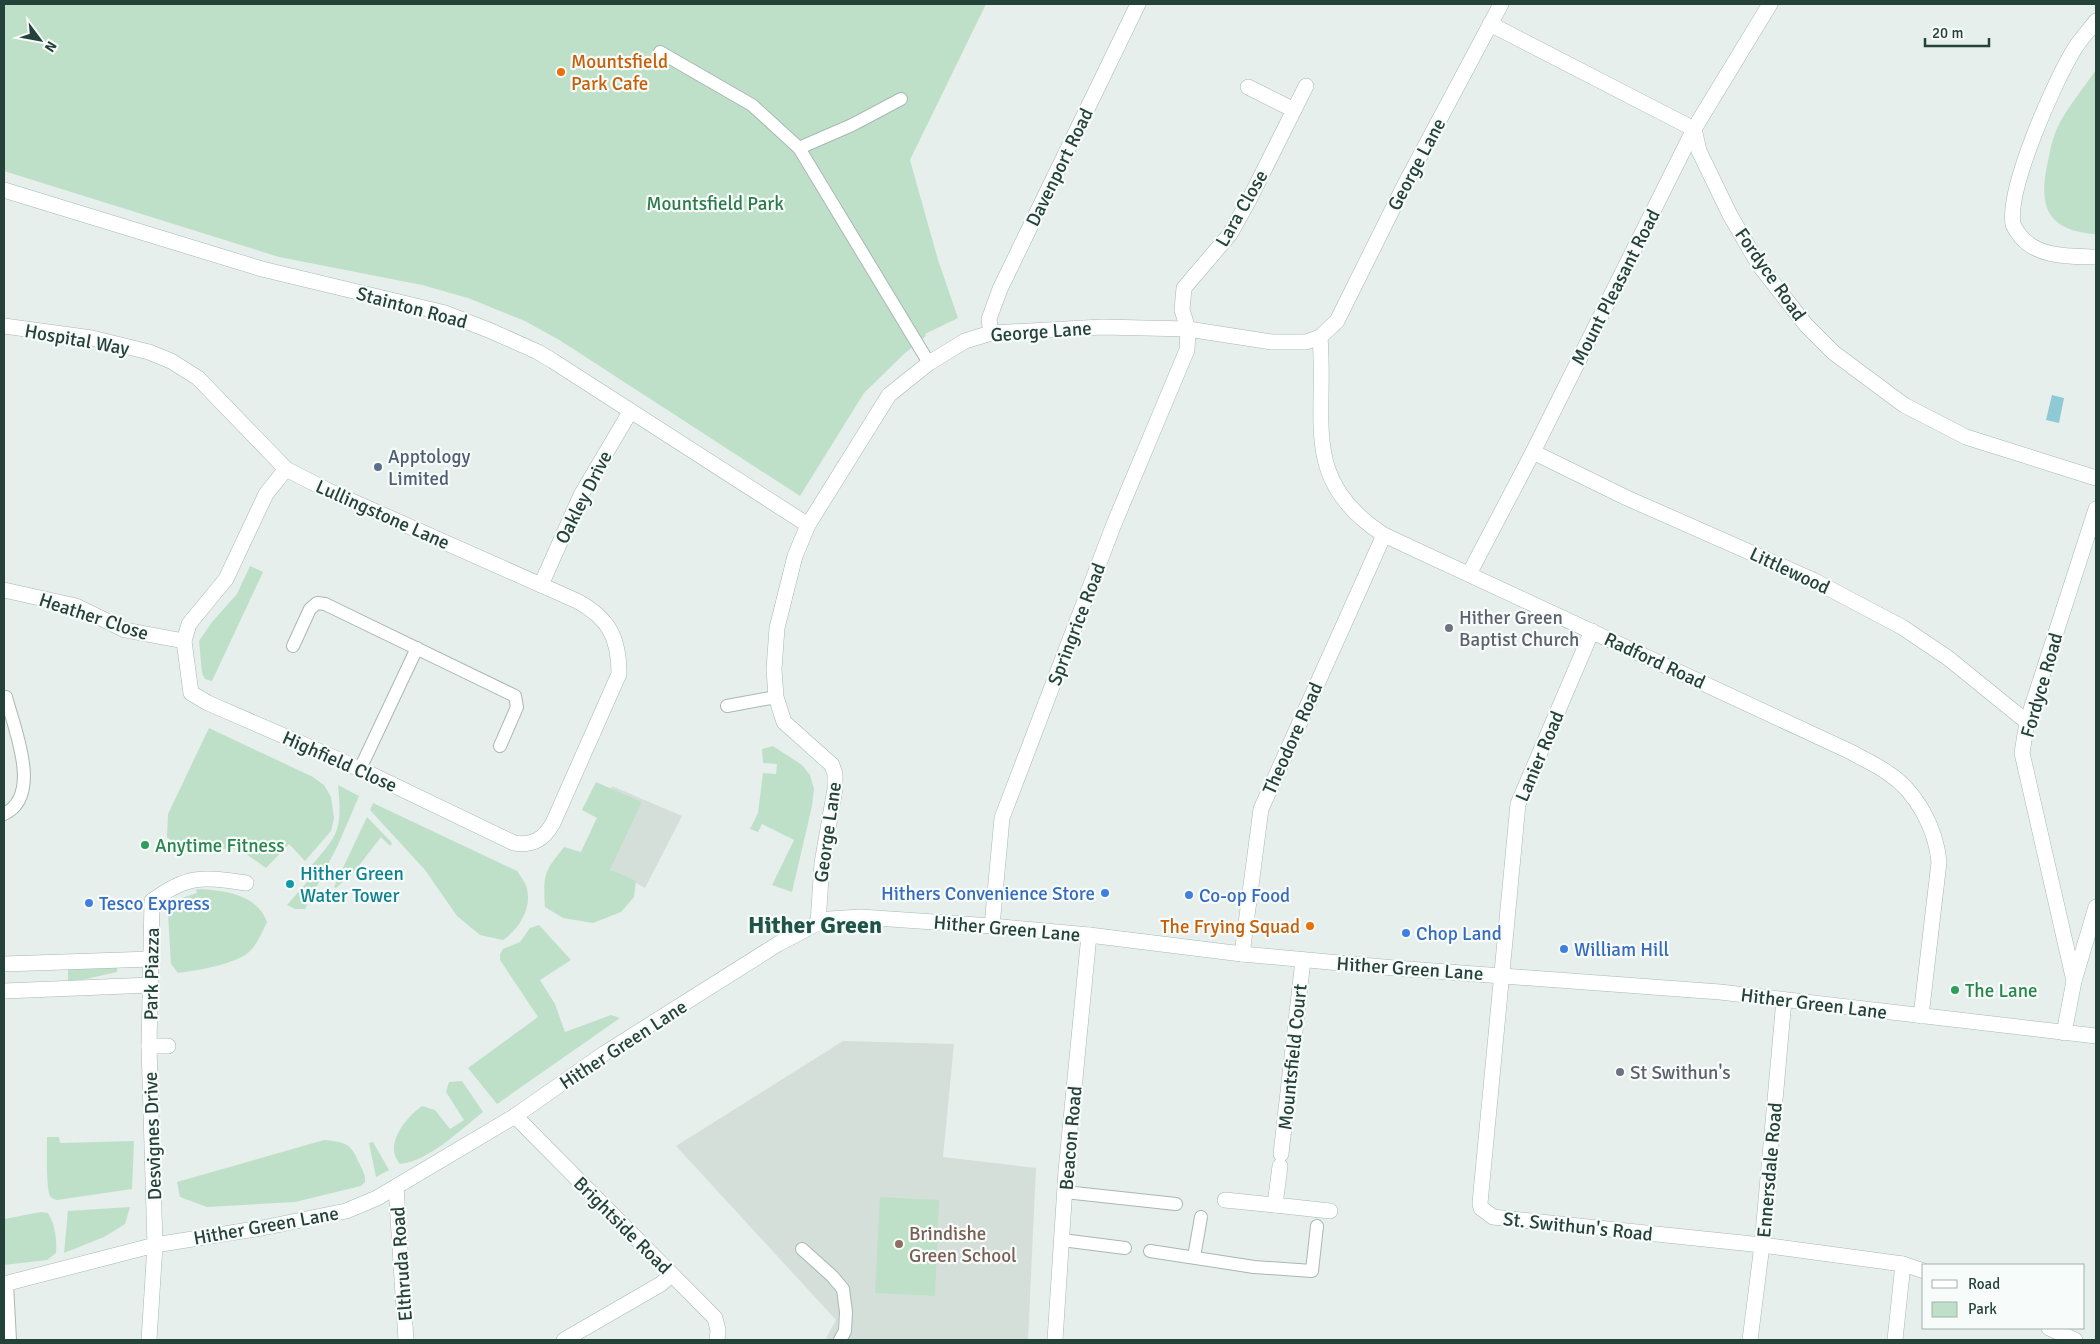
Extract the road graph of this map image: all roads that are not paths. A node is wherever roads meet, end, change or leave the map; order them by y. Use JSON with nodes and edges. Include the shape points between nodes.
{"nodes":[{"id":1,"x":1138,"y":4,"type":"edge"},
{"id":2,"x":1501,"y":4,"type":"edge"},
{"id":3,"x":1770,"y":4,"type":"edge"},
{"id":4,"x":2096,"y":21,"type":"edge"},
{"id":5,"x":1490,"y":24,"type":"junction"},
{"id":6,"x":660,"y":52,"type":"dead end"},
{"id":7,"x":1306,"y":86,"type":"dead end"},
{"id":8,"x":1248,"y":87,"type":"dead end"},
{"id":9,"x":901,"y":99,"type":"dead end"},
{"id":10,"x":1294,"y":110,"type":"junction"},
{"id":11,"x":1694,"y":129,"type":"junction"},
{"id":12,"x":799,"y":148,"type":"junction"},
{"id":13,"x":4,"y":190,"type":"edge"},
{"id":14,"x":2096,"y":257,"type":"edge"},
{"id":15,"x":4,"y":326,"type":"edge"},
{"id":16,"x":1188,"y":329,"type":"junction"},
{"id":17,"x":991,"y":333,"type":"junction"},
{"id":18,"x":1320,"y":337,"type":"junction"},
{"id":19,"x":149,"y":352,"type":"joint"},
{"id":20,"x":929,"y":362,"type":"junction"},
{"id":21,"x":630,"y":412,"type":"junction"},
{"id":22,"x":1533,"y":452,"type":"junction"},
{"id":23,"x":286,"y":469,"type":"junction"},
{"id":24,"x":2096,"y":478,"type":"edge"},
{"id":25,"x":2096,"y":509,"type":"edge"},
{"id":26,"x":808,"y":525,"type":"junction"},
{"id":27,"x":2093,"y":527,"type":"edge"},
{"id":28,"x":1384,"y":535,"type":"junction"},
{"id":29,"x":1469,"y":574,"type":"junction"},
{"id":30,"x":541,"y":585,"type":"junction"},
{"id":31,"x":4,"y":590,"type":"edge"},
{"id":32,"x":1592,"y":632,"type":"junction"},
{"id":33,"x":184,"y":641,"type":"junction"},
{"id":34,"x":293,"y":646,"type":"dead end"},
{"id":35,"x":417,"y":648,"type":"junction"},
{"id":36,"x":619,"y":659,"type":"joint"},
{"id":37,"x":6,"y":696,"type":"dead end"},
{"id":38,"x":776,"y":697,"type":"junction"},
{"id":39,"x":727,"y":706,"type":"dead end"},
{"id":40,"x":2027,"y":722,"type":"junction"},
{"id":41,"x":500,"y":746,"type":"dead end"},
{"id":42,"x":360,"y":769,"type":"junction"},
{"id":43,"x":4,"y":814,"type":"edge"},
{"id":44,"x":246,"y":883,"type":"dead end"},
{"id":45,"x":2096,"y":907,"type":"edge"},
{"id":46,"x":818,"y":923,"type":"junction"},
{"id":47,"x":992,"y":926,"type":"junction"},
{"id":48,"x":1090,"y":935,"type":"junction"},
{"id":49,"x":1242,"y":954,"type":"junction"},
{"id":50,"x":152,"y":959,"type":"junction"},
{"id":51,"x":1303,"y":960,"type":"junction"},
{"id":52,"x":4,"y":964,"type":"edge"},
{"id":53,"x":1502,"y":975,"type":"junction"},
{"id":54,"x":2074,"y":981,"type":"junction"},
{"id":55,"x":151,"y":985,"type":"junction"},
{"id":56,"x":4,"y":991,"type":"edge"},
{"id":57,"x":1784,"y":1000,"type":"junction"},
{"id":58,"x":1921,"y":1016,"type":"junction"},
{"id":59,"x":2064,"y":1033,"type":"junction"},
{"id":60,"x":2096,"y":1036,"type":"edge"},
{"id":61,"x":149,"y":1046,"type":"junction"},
{"id":62,"x":168,"y":1046,"type":"dead end"},
{"id":63,"x":514,"y":1116,"type":"junction"},
{"id":64,"x":396,"y":1187,"type":"junction"},
{"id":65,"x":1065,"y":1192,"type":"junction"},
{"id":66,"x":1225,"y":1200,"type":"dead end"},
{"id":67,"x":1176,"y":1204,"type":"dead end"},
{"id":68,"x":1275,"y":1205,"type":"junction"},
{"id":69,"x":1330,"y":1211,"type":"dead end"},
{"id":70,"x":1201,"y":1217,"type":"dead end"},
{"id":71,"x":1317,"y":1226,"type":"dead end"},
{"id":72,"x":1062,"y":1240,"type":"junction"},
{"id":73,"x":155,"y":1245,"type":"junction"},
{"id":74,"x":1762,"y":1245,"type":"junction"},
{"id":75,"x":1125,"y":1248,"type":"dead end"},
{"id":76,"x":802,"y":1249,"type":"dead end"},
{"id":77,"x":1150,"y":1251,"type":"dead end"},
{"id":78,"x":1194,"y":1257,"type":"junction"},
{"id":79,"x":1903,"y":1264,"type":"junction"},
{"id":80,"x":1922,"y":1270,"type":"edge"},
{"id":81,"x":671,"y":1275,"type":"junction"},
{"id":82,"x":5,"y":1284,"type":"edge"},
{"id":83,"x":2051,"y":1329,"type":"edge"},
{"id":84,"x":10,"y":1340,"type":"edge"},
{"id":85,"x":149,"y":1340,"type":"edge"},
{"id":86,"x":406,"y":1340,"type":"edge"},
{"id":87,"x":564,"y":1340,"type":"edge"},
{"id":88,"x":717,"y":1340,"type":"edge"},
{"id":89,"x":840,"y":1340,"type":"edge"},
{"id":90,"x":1055,"y":1340,"type":"edge"},
{"id":91,"x":1750,"y":1340,"type":"edge"},
{"id":92,"x":1895,"y":1340,"type":"edge"},
{"id":93,"x":2075,"y":1340,"type":"edge"}],
"edges":[{"from":1,"to":17,"type":"street","name":"Davenport Road","via":[[1000,289],[989,319]]},
{"from":2,"to":5,"type":"street","name":"George Lane"},
{"from":3,"to":11,"type":"street","name":"Mount Pleasant Road"},
{"from":4,"to":14,"type":"street","via":[[2075,48],[2046,105],[2015,198],[2013,225],[2035,249],[2058,255]]},
{"from":5,"to":11,"type":"street"},
{"from":5,"to":18,"type":"street","name":"George Lane","via":[[1337,321]]},
{"from":6,"to":12,"type":"lane","via":[[752,105]]},
{"from":7,"to":10,"type":"street","name":"Lara Close"},
{"from":8,"to":10,"type":"street"},
{"from":9,"to":12,"type":"lane"},
{"from":10,"to":16,"type":"street","name":"Lara Close","via":[[1230,234],[1184,288],[1182,310]]},
{"from":11,"to":22,"type":"street","name":"Mount Pleasant Road"},
{"from":11,"to":24,"type":"street","name":"Fordyce Road","via":[[1699,151],[1759,265],[1806,325],[1834,353],[1904,405],[1966,437]]},
{"from":12,"to":20,"type":"lane"},
{"from":13,"to":21,"type":"street","name":"Stainton Road","via":[[262,269],[446,313],[538,352]]},
{"from":15,"to":19,"type":"street","name":"Hospital Way","via":[[92,338]]},
{"from":16,"to":17,"type":"street","name":"George Lane","via":[[1102,327]]},
{"from":16,"to":18,"type":"street","name":"George Lane","via":[[1272,342],[1306,342]]},
{"from":16,"to":47,"type":"street","name":"Springrice Road","via":[[1187,350],[1114,524],[1002,818]]},
{"from":17,"to":20,"type":"street","name":"George Lane","via":[[965,341]]},
{"from":18,"to":28,"type":"street","name":"Radford Road","via":[[1320,434],[1330,476],[1344,503]]},
{"from":19,"to":23,"type":"street","name":"Lullingstone Lane","via":[[198,378]]},
{"from":20,"to":26,"type":"street","name":"George Lane","via":[[889,395]]},
{"from":21,"to":26,"type":"street","name":"Stainton Road"},
{"from":21,"to":30,"type":"street","name":"Oakley Drive","via":[[580,494]]},
{"from":22,"to":29,"type":"street","name":"Mount Pleasant Road"},
{"from":22,"to":40,"type":"street","name":"Littlewood","via":[[1627,498],[1813,580],[1902,627],[1948,658]]},
{"from":23,"to":30,"type":"street","name":"Lullingstone Lane"},
{"from":23,"to":33,"type":"street","via":[[266,494],[226,579],[189,624]]},
{"from":25,"to":27,"type":"street","name":"Fordyce Road"},
{"from":26,"to":38,"type":"street","name":"George Lane","via":[[795,556],[776,628]]},
{"from":27,"to":40,"type":"street","name":"Fordyce Road"},
{"from":28,"to":29,"type":"street","name":"Radford Road"},
{"from":28,"to":49,"type":"street","name":"Theodore Road","via":[[1261,809]]},
{"from":29,"to":32,"type":"street","name":"Radford Road"},
{"from":30,"to":36,"type":"street","name":"Lullingstone Lane","via":[[591,608],[601,617],[616,642]]},
{"from":31,"to":33,"type":"street","name":"Heather Close","via":[[76,606],[125,630]]},
{"from":32,"to":53,"type":"street","name":"Lanier Road","via":[[1518,804]]},
{"from":32,"to":58,"type":"street","name":"Radford Road","via":[[1868,761],[1904,787],[1918,804],[1929,827],[1939,862]]},
{"from":33,"to":42,"type":"street","name":"Highfield Close","via":[[191,693]]},
{"from":34,"to":35,"type":"lane","via":[[310,609],[317,603]]},
{"from":35,"to":41,"type":"lane","via":[[515,696],[517,707]]},
{"from":35,"to":42,"type":"lane"},
{"from":36,"to":42,"type":"street","name":"Highfield Close","via":[[612,693],[553,823],[538,840],[514,843]]},
{"from":37,"to":43,"type":"lane","via":[[25,768],[20,799]]},
{"from":38,"to":39,"type":"lane"},
{"from":38,"to":46,"type":"street","name":"George Lane","via":[[784,722],[832,764],[835,774],[819,889]]},
{"from":40,"to":54,"type":"street","name":"Fordyce Road","via":[[2022,753]]},
{"from":44,"to":50,"type":"street","name":"Park Piazza","via":[[207,877],[183,881],[152,901]]},
{"from":45,"to":54,"type":"street"},
{"from":46,"to":47,"type":"street","name":"Hither Green Lane","via":[[861,917]]},
{"from":46,"to":63,"type":"street","name":"Hither Green Lane","via":[[778,944],[614,1048]]},
{"from":47,"to":48,"type":"street","name":"Hither Green Lane"},
{"from":48,"to":49,"type":"street","name":"Hither Green Lane"},
{"from":48,"to":65,"type":"street","name":"Beacon Road"},
{"from":49,"to":51,"type":"street","name":"Hither Green Lane"},
{"from":50,"to":52,"type":"street"},
{"from":50,"to":55,"type":"street","name":"Park Piazza"},
{"from":51,"to":53,"type":"street","name":"Hither Green Lane"},
{"from":51,"to":68,"type":"street","name":"Mountsfield Court"},
{"from":53,"to":57,"type":"street","name":"Hither Green Lane"},
{"from":53,"to":74,"type":"street","name":"St. Swithun's Road","via":[[1480,1203],[1484,1211],[1492,1217]]},
{"from":54,"to":59,"type":"street"},
{"from":55,"to":56,"type":"street"},
{"from":55,"to":61,"type":"street","name":"Park Piazza"},
{"from":57,"to":58,"type":"street","name":"Hither Green Lane"},
{"from":57,"to":74,"type":"street","name":"Ennersdale Road"},
{"from":58,"to":59,"type":"street","name":"Hither Green Lane"},
{"from":59,"to":60,"type":"street","name":"Hither Green Lane"},
{"from":61,"to":62,"type":"street","name":"Desvignes Drive"},
{"from":61,"to":73,"type":"street","name":"Desvignes Drive"},
{"from":63,"to":64,"type":"street","name":"Hither Green Lane"},
{"from":63,"to":81,"type":"street","name":"Brightside Road"},
{"from":64,"to":73,"type":"street","name":"Hither Green Lane","via":[[346,1211]]},
{"from":64,"to":86,"type":"street","name":"Elthruda Road"},
{"from":65,"to":67,"type":"lane"},
{"from":65,"to":72,"type":"street","name":"Beacon Road"},
{"from":66,"to":68,"type":"street"},
{"from":68,"to":69,"type":"street"},
{"from":70,"to":78,"type":"lane"},
{"from":71,"to":78,"type":"lane","via":[[1312,1271],[1254,1267]]},
{"from":72,"to":75,"type":"lane"},
{"from":72,"to":90,"type":"street","name":"Beacon Road"},
{"from":73,"to":82,"type":"street","name":"Hither Green Lane"},
{"from":73,"to":85,"type":"street","name":"Desvignes Drive"},
{"from":74,"to":79,"type":"street","name":"St. Swithun's Road"},
{"from":74,"to":91,"type":"street","name":"Ennersdale Road"},
{"from":76,"to":89,"type":"lane","via":[[843,1289],[846,1312]]},
{"from":77,"to":78,"type":"lane"},
{"from":79,"to":80,"type":"street","name":"St. Swithun's Road"},
{"from":79,"to":92,"type":"street"},
{"from":81,"to":87,"type":"street","via":[[661,1284]]},
{"from":81,"to":88,"type":"street","name":"Brightside Road","via":[[715,1318]]},
{"from":82,"to":84,"type":"lane"},
{"from":83,"to":93,"type":"street"}]}
